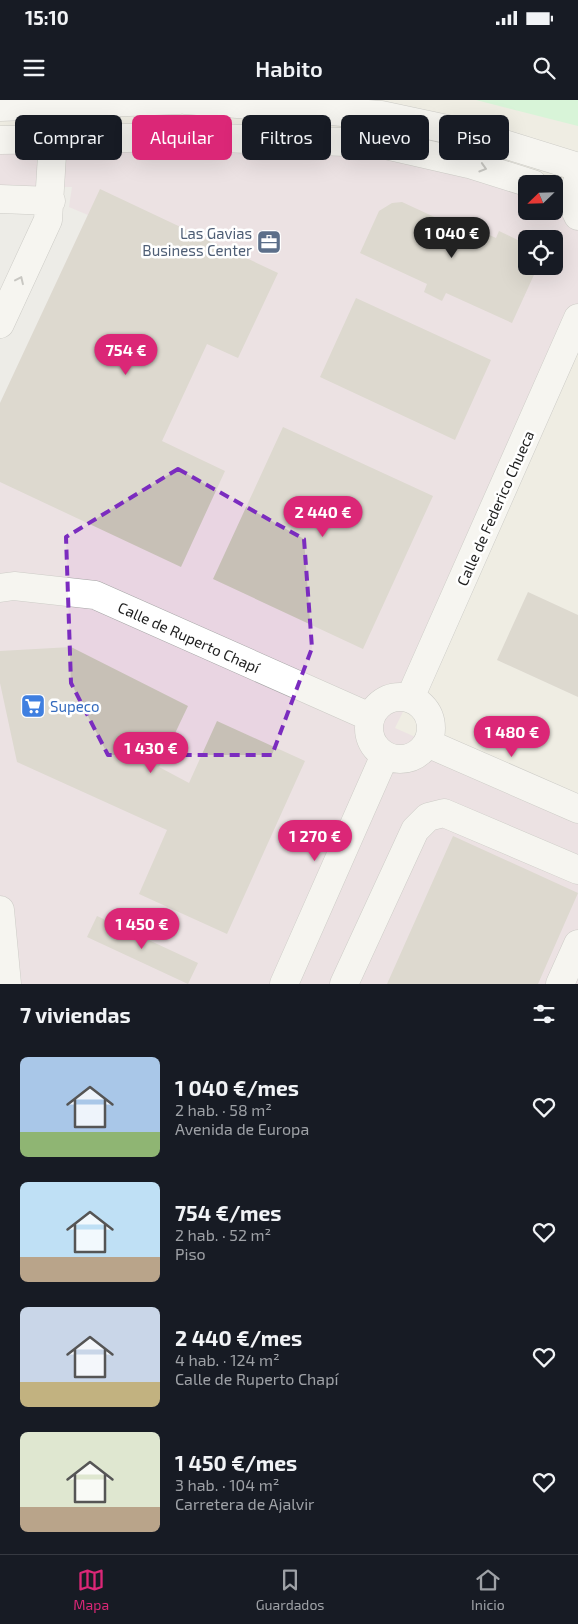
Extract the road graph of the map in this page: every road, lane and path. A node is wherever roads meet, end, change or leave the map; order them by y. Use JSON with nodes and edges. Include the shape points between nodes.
{"nodes":[{"id":1,"x":180,"y":100,"type":"edge"},
{"id":2,"x":185,"y":100,"type":"edge"},
{"id":3,"x":0,"y":107,"type":"edge"},
{"id":4,"x":122,"y":137,"type":"edge"},
{"id":5,"x":0,"y":140,"type":"edge"},
{"id":6,"x":15,"y":140,"type":"edge"},
{"id":7,"x":52,"y":160,"type":"edge"},
{"id":8,"x":578,"y":167,"type":"edge"},
{"id":9,"x":518,"y":179,"type":"edge"},
{"id":10,"x":0,"y":199,"type":"edge"},
{"id":11,"x":50,"y":202,"type":"junction"},
{"id":12,"x":577,"y":323,"type":"edge"},
{"id":13,"x":0,"y":324,"type":"edge"},
{"id":14,"x":0,"y":588,"type":"edge"},
{"id":15,"x":410,"y":698,"type":"junction"},
{"id":16,"x":370,"y":717,"type":"junction"},
{"id":17,"x":426,"y":743,"type":"junction"},
{"id":18,"x":384,"y":755,"type":"junction"},
{"id":19,"x":578,"y":809,"type":"edge"},
{"id":20,"x":578,"y":870,"type":"edge"},
{"id":21,"x":0,"y":910,"type":"edge"},
{"id":22,"x":578,"y":944,"type":"edge"},
{"id":23,"x":7,"y":984,"type":"edge"},
{"id":24,"x":284,"y":984,"type":"edge"},
{"id":25,"x":344,"y":984,"type":"edge"},
{"id":26,"x":560,"y":984,"type":"edge"}],
"edges":[{"from":1,"to":3,"type":"street"},
{"from":2,"to":8,"type":"street","via":[[382,115],[476,135]]},
{"from":4,"to":9,"type":"street","one_way":true,"via":[[188,136],[377,143],[469,164]]},
{"from":5,"to":6,"type":"street"},
{"from":7,"to":11,"type":"street"},
{"from":10,"to":11,"type":"street"},
{"from":13,"to":11,"type":"street","one_way":true,"via":[[48,220]]},
{"from":12,"to":15,"type":"street","name":"Calle de Federico Chueca"},
{"from":14,"to":16,"type":"street","name":"Calle de Ruperto Chapí","via":[[14,586],[95,595]]},
{"from":15,"to":16,"type":"street","via":[[397,696],[387,699]]},
{"from":15,"to":17,"type":"street","via":[[424,709],[429,718],[431,728]]},
{"from":16,"to":18,"type":"street","via":[[370,740]]},
{"from":17,"to":18,"type":"street","via":[[418,754],[409,758],[399,760]]},
{"from":17,"to":19,"type":"street"},
{"from":18,"to":24,"type":"street"},
{"from":20,"to":25,"type":"street","via":[[444,813],[428,817],[415,830]]},
{"from":21,"to":23,"type":"street"},
{"from":22,"to":26,"type":"street"}]}
